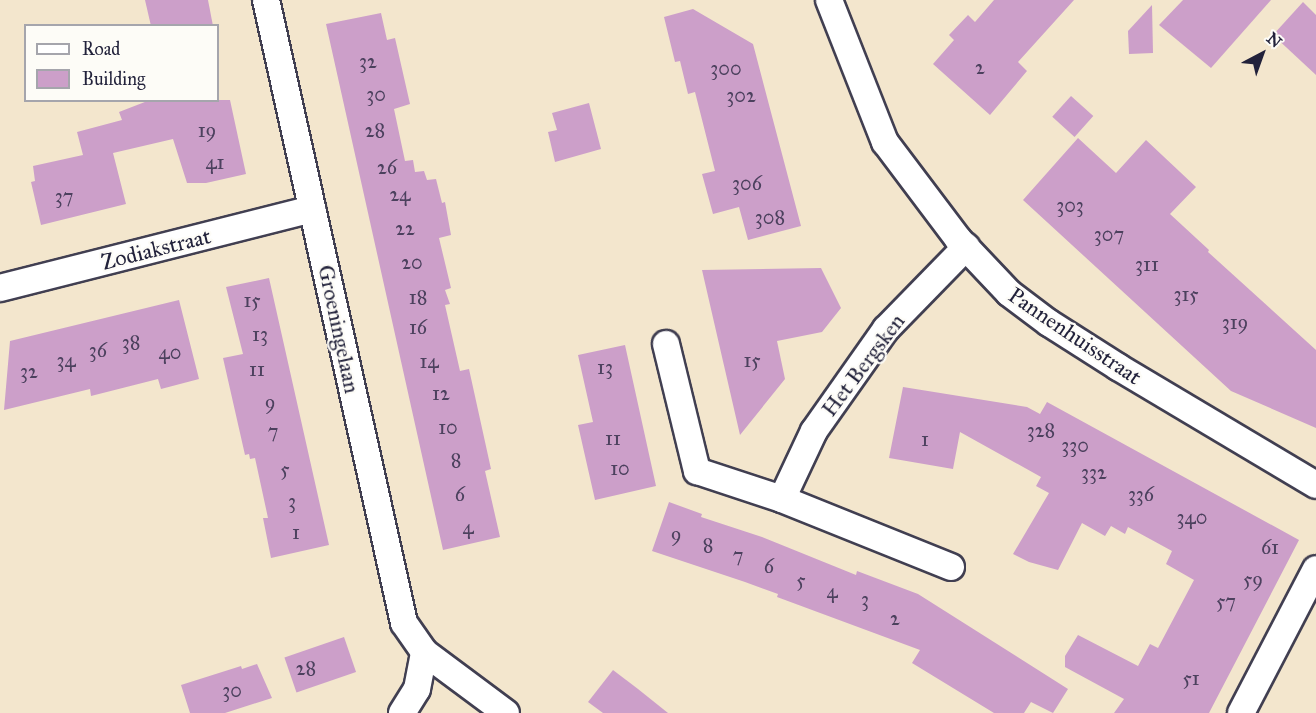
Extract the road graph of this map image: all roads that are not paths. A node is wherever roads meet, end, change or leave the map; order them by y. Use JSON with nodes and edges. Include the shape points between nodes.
{"nodes":[{"id":1,"x":266,"y":0,"type":"edge"},
{"id":2,"x":836,"y":2,"type":"edge"},
{"id":3,"x":312,"y":209,"type":"junction"},
{"id":4,"x":966,"y":247,"type":"junction"},
{"id":5,"x":0,"y":288,"type":"edge"},
{"id":6,"x":666,"y":344,"type":"dead end"},
{"id":7,"x":1316,"y":485,"type":"edge"},
{"id":8,"x":782,"y":499,"type":"junction"},
{"id":9,"x":951,"y":567,"type":"dead end"},
{"id":10,"x":1316,"y":569,"type":"edge"},
{"id":11,"x":424,"y":652,"type":"junction"},
{"id":12,"x":402,"y":713,"type":"edge"},
{"id":13,"x":506,"y":713,"type":"edge"},
{"id":14,"x":1241,"y":713,"type":"edge"}],
"edges":[{"from":1,"to":3,"type":"street","name":"Groeningelaan"},
{"from":2,"to":4,"type":"street","name":"Pannenhuisstraat","via":[[885,142]]},
{"from":3,"to":5,"type":"street","name":"Zodiakstraat"},
{"from":3,"to":11,"type":"street","name":"Groeningelaan","via":[[404,623]]},
{"from":4,"to":7,"type":"street","name":"Pannenhuisstraat","via":[[1009,293],[1049,323]]},
{"from":4,"to":8,"type":"street","name":"Het Bergsken","via":[[886,328],[814,431]]},
{"from":6,"to":8,"type":"street","via":[[697,471]]},
{"from":8,"to":9,"type":"street"},
{"from":10,"to":14,"type":"street"},
{"from":11,"to":12,"type":"street","via":[[417,689]]},
{"from":11,"to":13,"type":"street","name":"Groeningelaan"}]}
